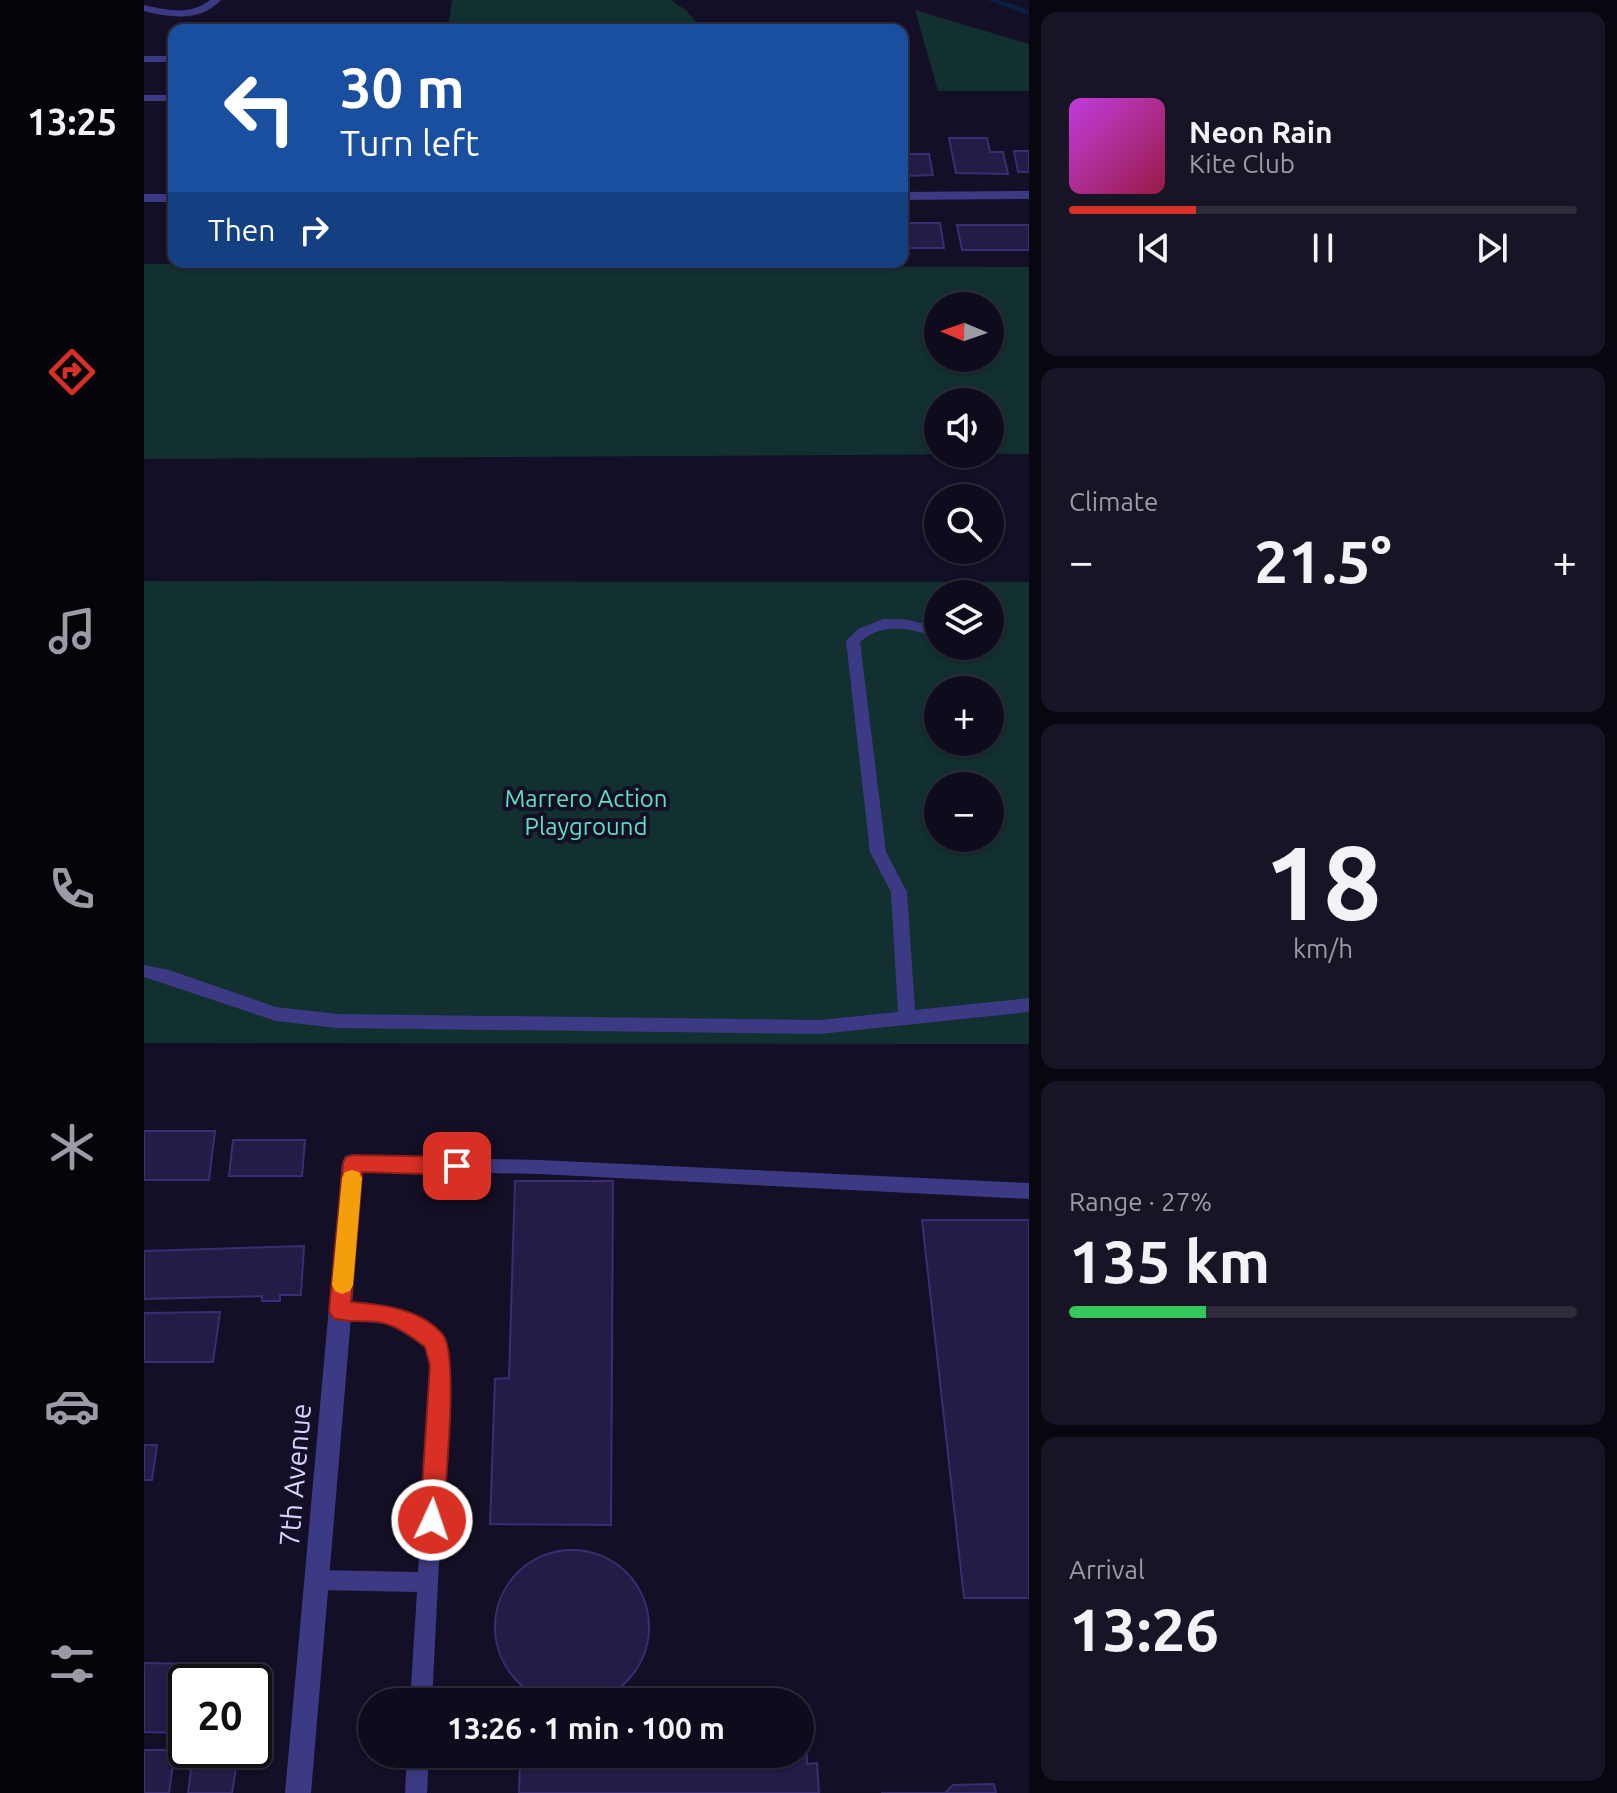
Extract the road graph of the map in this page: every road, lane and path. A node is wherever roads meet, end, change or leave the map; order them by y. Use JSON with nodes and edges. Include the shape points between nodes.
{"nodes":[{"id":1,"x":216,"y":0,"type":"edge"},
{"id":2,"x":144,"y":8,"type":"edge"},
{"id":3,"x":144,"y":59,"type":"edge"},
{"id":4,"x":168,"y":59,"type":"edge"},
{"id":5,"x":144,"y":98,"type":"edge"},
{"id":6,"x":168,"y":98,"type":"edge"},
{"id":7,"x":1029,"y":195,"type":"edge"},
{"id":8,"x":908,"y":196,"type":"edge"},
{"id":9,"x":144,"y":198,"type":"edge"},
{"id":10,"x":168,"y":198,"type":"edge"},
{"id":11,"x":924,"y":628,"type":"edge"},
{"id":12,"x":144,"y":971,"type":"edge"},
{"id":13,"x":1029,"y":1005,"type":"edge"},
{"id":14,"x":907,"y":1016,"type":"junction"},
{"id":15,"x":353,"y":1163,"type":"joint"},
{"id":16,"x":1029,"y":1191,"type":"edge"},
{"id":17,"x":340,"y":1311,"type":"junction"},
{"id":18,"x":316,"y":1580,"type":"junction"},
{"id":19,"x":428,"y":1582,"type":"junction"},
{"id":20,"x":422,"y":1688,"type":"edge"},
{"id":21,"x":417,"y":1768,"type":"edge"},
{"id":22,"x":298,"y":1793,"type":"edge"},
{"id":23,"x":416,"y":1793,"type":"edge"}],
"edges":[{"from":1,"to":2,"type":"lane","via":[[195,13]]},
{"from":3,"to":4,"type":"lane"},
{"from":5,"to":6,"type":"lane"},
{"from":7,"to":8,"type":"street"},
{"from":9,"to":10,"type":"street"},
{"from":11,"to":14,"type":"lane","via":[[895,621],[866,628],[853,641],[878,852],[899,892]]},
{"from":12,"to":14,"type":"lane","via":[[276,1014],[337,1021],[820,1027]]},
{"from":13,"to":14,"type":"lane"},
{"from":15,"to":16,"type":"lane"},
{"from":15,"to":17,"type":"street","name":"7th Avenue"},
{"from":17,"to":18,"type":"street","name":"7th Avenue"},
{"from":17,"to":19,"type":"lane","via":[[384,1313],[435,1341],[440,1365]]},
{"from":18,"to":19,"type":"lane"},
{"from":18,"to":22,"type":"street","name":"7th Avenue"},
{"from":19,"to":20,"type":"lane"},
{"from":21,"to":23,"type":"lane"}]}
